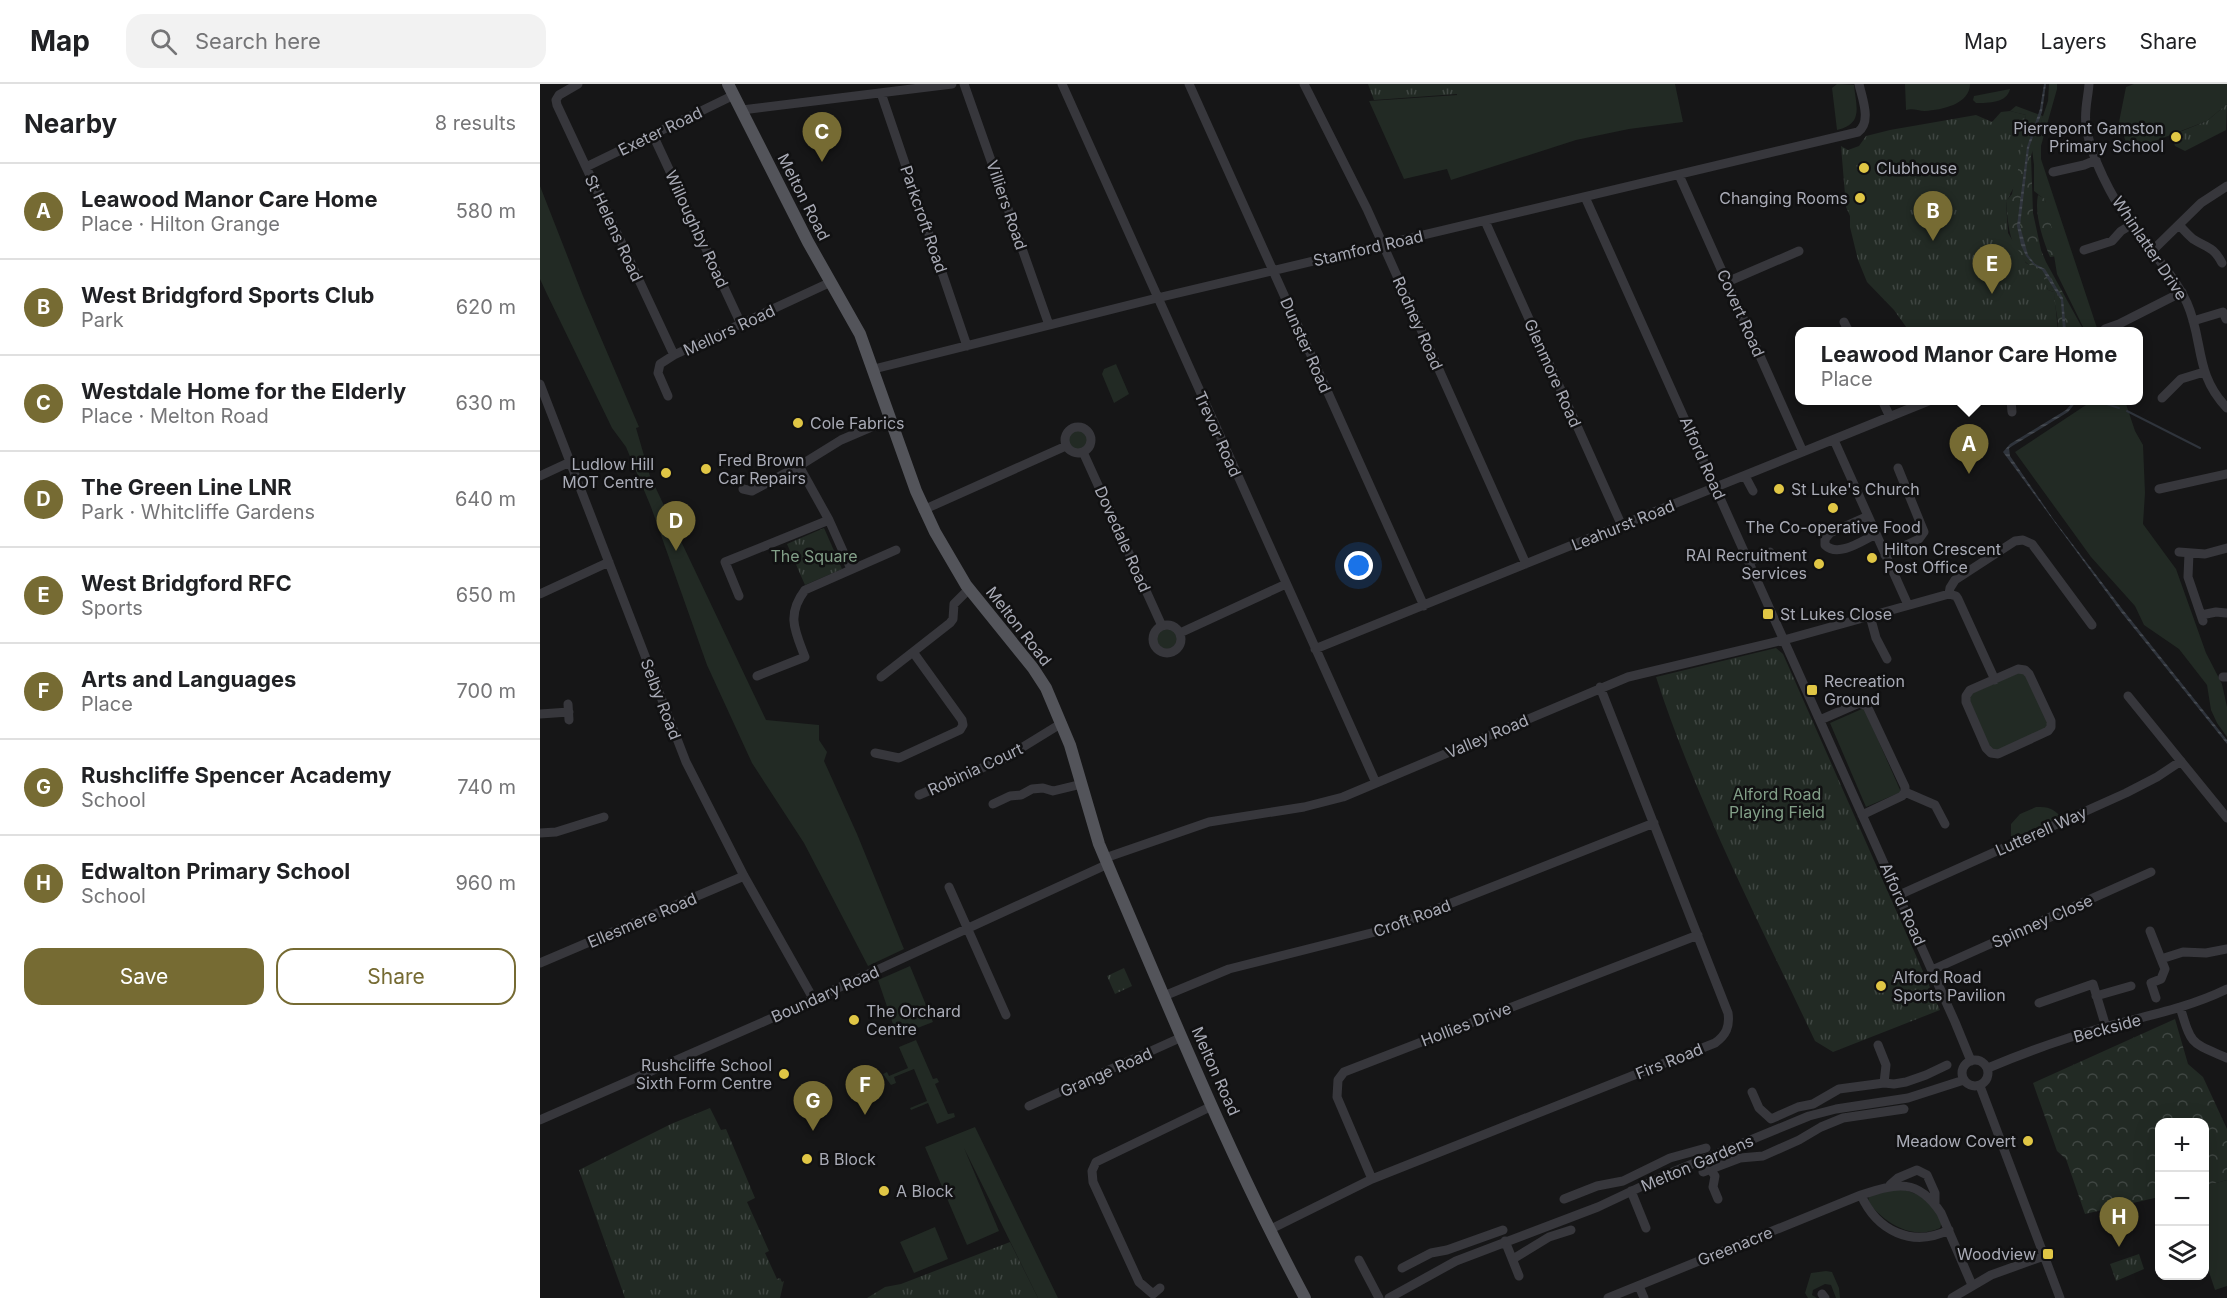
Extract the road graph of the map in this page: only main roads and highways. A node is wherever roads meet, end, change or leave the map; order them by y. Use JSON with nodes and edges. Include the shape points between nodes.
{"nodes":[{"id":1,"x":731,"y":90,"type":"edge"},
{"id":2,"x":1305,"y":1298,"type":"edge"}],
"edges":[{"from":1,"to":2,"type":"main road","name":"Melton Road","via":[[860,334],[923,510],[969,589],[1046,688],[1062,723],[1106,861],[1212,1106]]}]}
